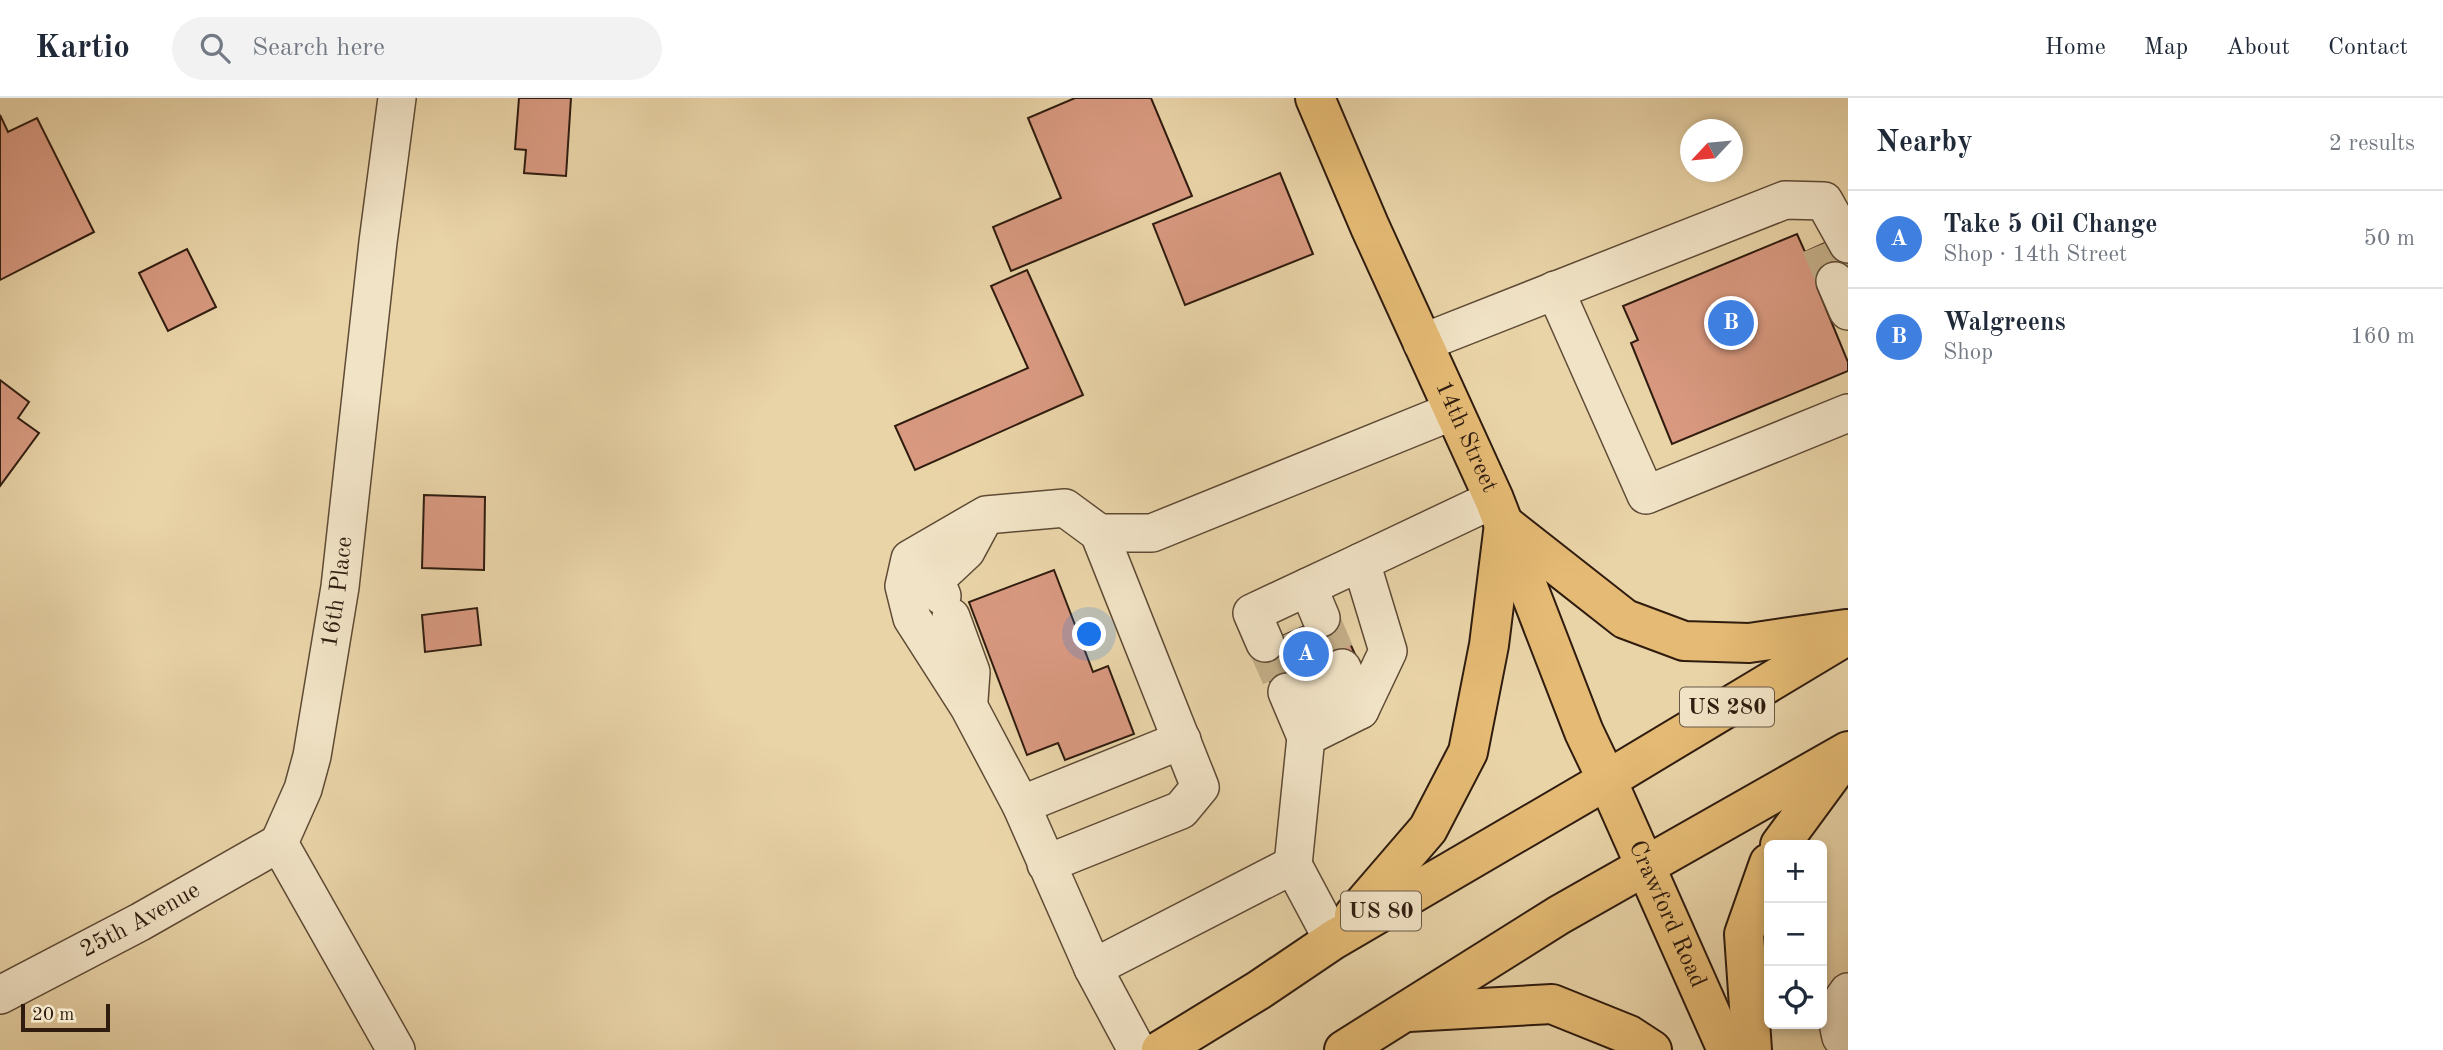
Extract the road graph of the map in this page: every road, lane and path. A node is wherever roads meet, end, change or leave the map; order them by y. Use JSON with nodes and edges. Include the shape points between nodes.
{"nodes":[{"id":1,"x":397,"y":98,"type":"edge"},
{"id":2,"x":1315,"y":98,"type":"edge"},
{"id":3,"x":1834,"y":245,"type":"tunnel mouth"},
{"id":4,"x":1555,"y":290,"type":"junction"},
{"id":5,"x":1422,"y":343,"type":"junction"},
{"id":6,"x":1453,"y":411,"type":"junction"},
{"id":7,"x":1848,"y":413,"type":"edge"},
{"id":8,"x":1499,"y":511,"type":"junction"},
{"id":9,"x":986,"y":515,"type":"junction"},
{"id":10,"x":1099,"y":533,"type":"junction"},
{"id":11,"x":1361,"y":562,"type":"junction"},
{"id":12,"x":1293,"y":616,"type":"dead end"},
{"id":13,"x":1848,"y":629,"type":"edge"},
{"id":14,"x":1848,"y":635,"type":"edge"},
{"id":15,"x":969,"y":707,"type":"junction"},
{"id":16,"x":1334,"y":723,"type":"junction"},
{"id":17,"x":1182,"y":740,"type":"junction"},
{"id":18,"x":1848,"y":752,"type":"edge"},
{"id":19,"x":1606,"y":780,"type":"junction"},
{"id":20,"x":1021,"y":805,"type":"junction"},
{"id":21,"x":1784,"y":840,"type":"edge"},
{"id":22,"x":279,"y":844,"type":"junction"},
{"id":23,"x":1046,"y":864,"type":"junction"},
{"id":24,"x":1293,"y":865,"type":"junction"},
{"id":25,"x":1646,"y":866,"type":"junction"},
{"id":26,"x":1764,"y":877,"type":"edge"},
{"id":27,"x":1333,"y":940,"type":"junction"},
{"id":28,"x":1093,"y":968,"type":"junction"},
{"id":29,"x":1848,"y":992,"type":"edge"},
{"id":30,"x":0,"y":995,"type":"edge"},
{"id":31,"x":1406,"y":1012,"type":"junction"},
{"id":32,"x":1841,"y":1037,"type":"dead end"},
{"id":33,"x":396,"y":1050,"type":"edge"},
{"id":34,"x":1137,"y":1050,"type":"edge"},
{"id":35,"x":1161,"y":1050,"type":"edge"},
{"id":36,"x":1345,"y":1050,"type":"edge"},
{"id":37,"x":1652,"y":1050,"type":"edge"},
{"id":38,"x":1727,"y":1050,"type":"edge"},
{"id":39,"x":1752,"y":1050,"type":"edge"}],
"edges":[{"from":1,"to":22,"type":"street","name":"16th Place","via":[[340,587],[312,756]]},
{"from":2,"to":5,"type":"main road","name":"14th Street"},
{"from":3,"to":4,"type":"street","via":[[1824,201],[1786,200]]},
{"from":4,"to":5,"type":"street"},
{"from":4,"to":7,"type":"street","via":[[1646,495]]},
{"from":5,"to":6,"type":"main road","name":"14th Street"},
{"from":6,"to":8,"type":"main road","name":"14th Street"},
{"from":6,"to":10,"type":"street","via":[[1152,533]]},
{"from":8,"to":11,"type":"street"},
{"from":8,"to":13,"type":"main road","via":[[1625,619],[1684,641],[1749,643]]},
{"from":8,"to":19,"type":"main road","name":"14th Street"},
{"from":8,"to":27,"type":"main road","via":[[1489,645],[1468,752],[1429,829]]},
{"from":9,"to":10,"type":"street","via":[[1065,508]]},
{"from":9,"to":15,"type":"street","via":[[966,551],[934,580],[971,672]]},
{"from":9,"to":15,"type":"street","via":[[910,559],[904,586],[912,618]]},
{"from":10,"to":17,"type":"street"},
{"from":11,"to":12,"type":"street"},
{"from":11,"to":16,"type":"street","via":[[1388,651]]},
{"from":14,"to":19,"type":"main road","number":"US 280"},
{"from":15,"to":20,"type":"street"},
{"from":16,"to":16,"type":"street","via":[[1314,680]]},
{"from":16,"to":24,"type":"street"},
{"from":17,"to":20,"type":"street"},
{"from":17,"to":23,"type":"street","via":[[1200,787],[1181,810]]},
{"from":18,"to":21,"type":"main road"},
{"from":18,"to":25,"type":"main road"},
{"from":19,"to":25,"type":"main road","name":"Crawford Road"},
{"from":19,"to":27,"type":"main road","number":"US 80"},
{"from":20,"to":23,"type":"street"},
{"from":22,"to":30,"type":"street","name":"25th Avenue"},
{"from":22,"to":33,"type":"street"},
{"from":23,"to":28,"type":"street"},
{"from":24,"to":27,"type":"street"},
{"from":24,"to":28,"type":"street"},
{"from":25,"to":31,"type":"main road"},
{"from":25,"to":38,"type":"main road","name":"Crawford Road"},
{"from":26,"to":39,"type":"main road","via":[[1744,934]]},
{"from":27,"to":35,"type":"main road","number":"US 80"},
{"from":28,"to":34,"type":"street"},
{"from":29,"to":32,"type":"street","via":[[1838,1004]]},
{"from":31,"to":36,"type":"main road"},
{"from":31,"to":37,"type":"main road","via":[[1552,1004],[1629,1035]]}]}
